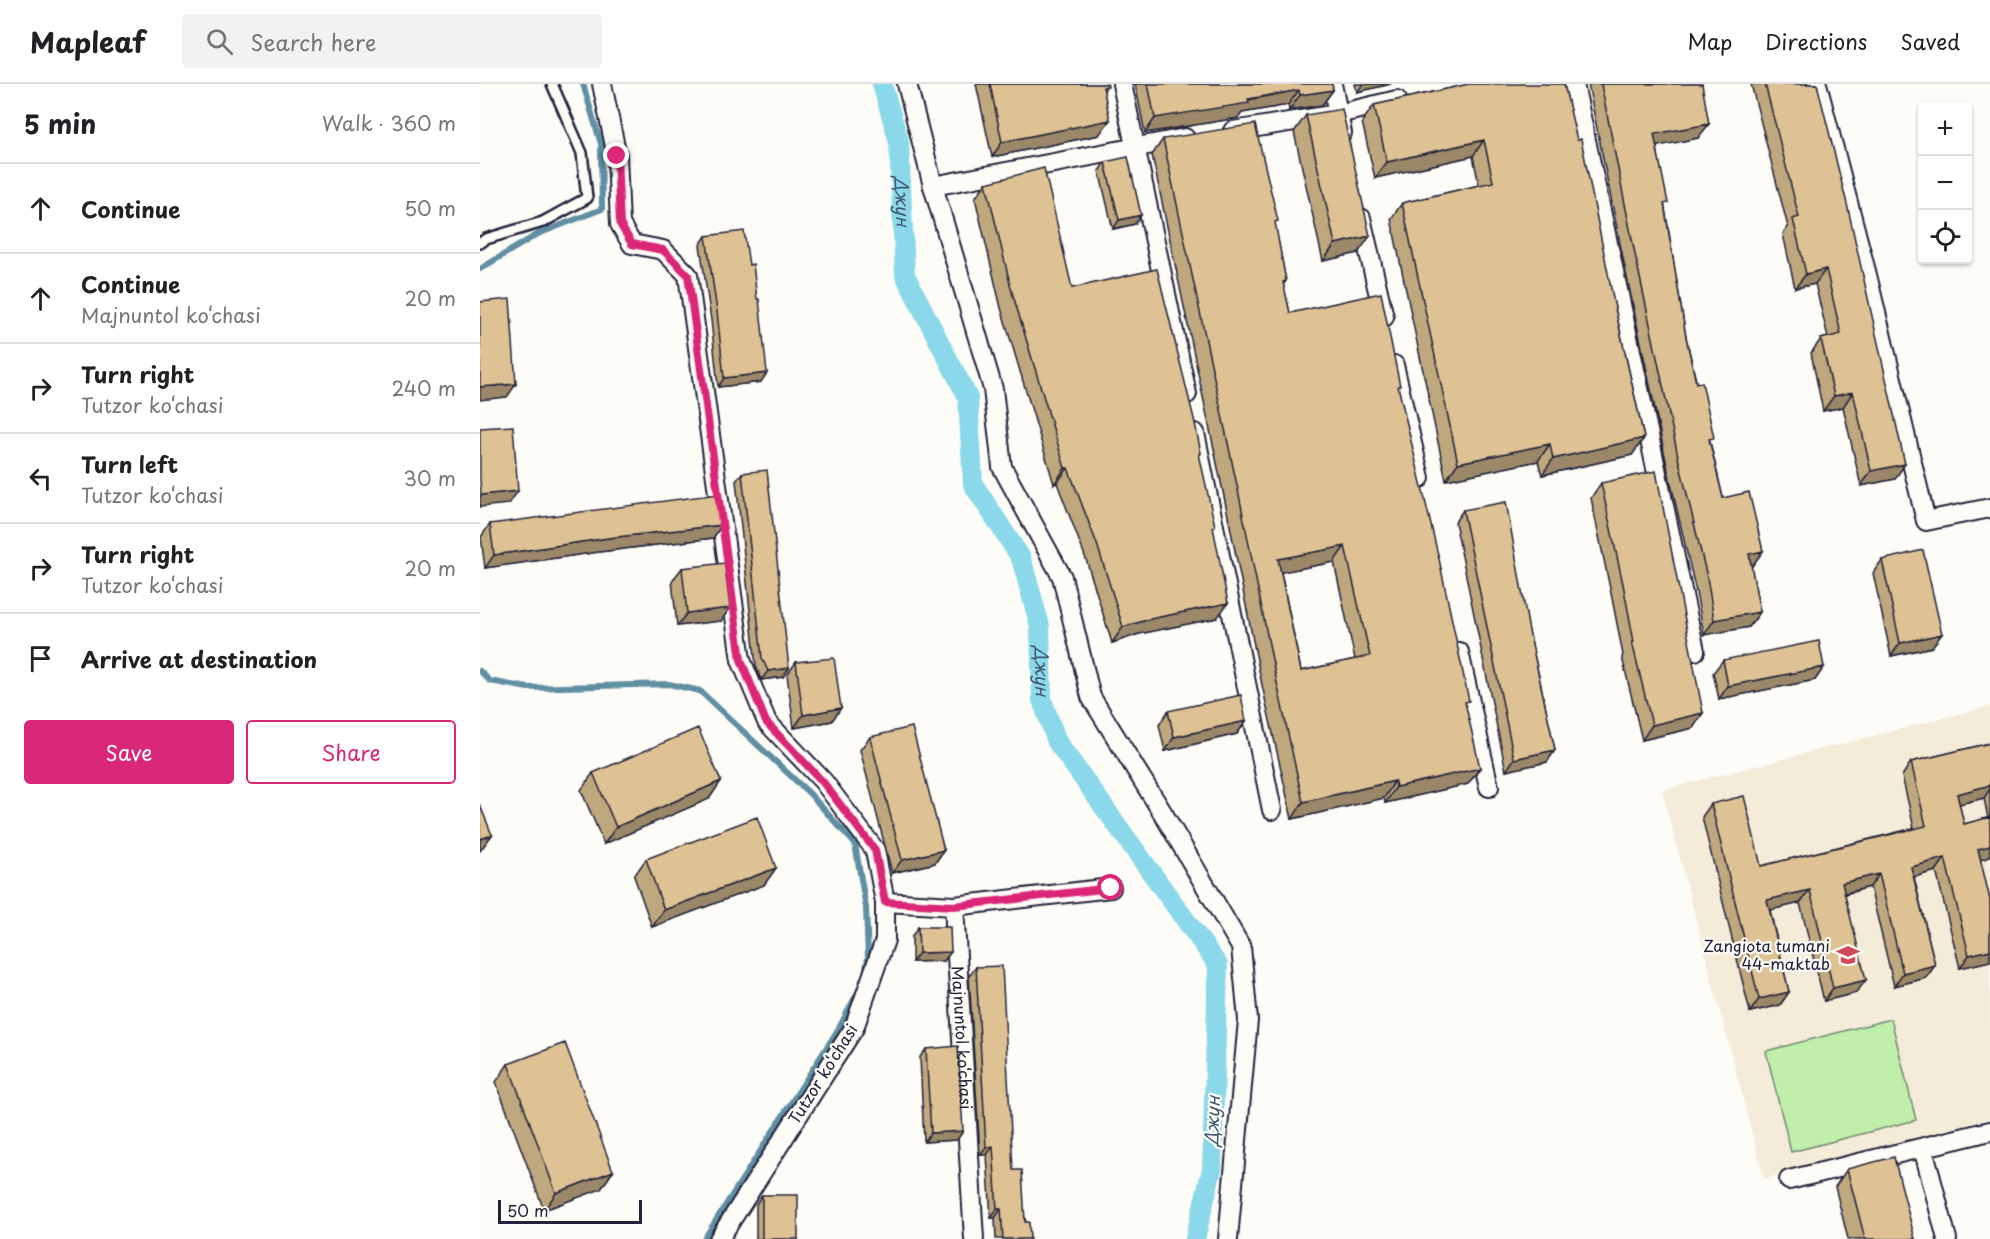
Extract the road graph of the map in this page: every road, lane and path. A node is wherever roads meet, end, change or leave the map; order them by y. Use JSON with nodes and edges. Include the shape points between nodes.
{"nodes":[{"id":1,"x":552,"y":84,"type":"edge"},
{"id":2,"x":602,"y":84,"type":"edge"},
{"id":3,"x":907,"y":84,"type":"edge"},
{"id":4,"x":1122,"y":84,"type":"edge"},
{"id":5,"x":1332,"y":84,"type":"edge"},
{"id":6,"x":1574,"y":84,"type":"edge"},
{"id":7,"x":1817,"y":84,"type":"edge"},
{"id":8,"x":1415,"y":96,"type":"edge"},
{"id":9,"x":1338,"y":114,"type":"junction"},
{"id":10,"x":1136,"y":146,"type":"junction"},
{"id":11,"x":1346,"y":148,"type":"edge"},
{"id":12,"x":933,"y":186,"type":"junction"},
{"id":13,"x":1359,"y":207,"type":"edge"},
{"id":14,"x":480,"y":243,"type":"edge"},
{"id":15,"x":1424,"y":497,"type":"edge"},
{"id":16,"x":1990,"y":508,"type":"edge"},
{"id":17,"x":1455,"y":636,"type":"edge"},
{"id":18,"x":1695,"y":651,"type":"dead end"},
{"id":19,"x":1489,"y":787,"type":"dead end"},
{"id":20,"x":1272,"y":810,"type":"dead end"},
{"id":21,"x":1111,"y":888,"type":"dead end"},
{"id":22,"x":885,"y":902,"type":"junction"},
{"id":23,"x":954,"y":906,"type":"junction"},
{"id":24,"x":1990,"y":1131,"type":"edge"},
{"id":25,"x":1923,"y":1148,"type":"junction"},
{"id":26,"x":1789,"y":1180,"type":"dead end"},
{"id":27,"x":719,"y":1239,"type":"edge"},
{"id":28,"x":974,"y":1239,"type":"edge"},
{"id":29,"x":1228,"y":1239,"type":"edge"},
{"id":30,"x":1947,"y":1239,"type":"edge"}],
"edges":[{"from":1,"to":14,"type":"lane","via":[[582,153],[587,198],[543,222]]},
{"from":2,"to":22,"type":"street","name":"Tutzor ko‘chasi","via":[[617,156],[620,224],[632,244],[663,250],[688,275],[741,660],[766,722],[822,781],[875,850]]},
{"from":3,"to":12,"type":"street"},
{"from":4,"to":10,"type":"street"},
{"from":5,"to":9,"type":"street"},
{"from":6,"to":18,"type":"street"},
{"from":7,"to":16,"type":"street","via":[[1926,521]]},
{"from":8,"to":9,"type":"street"},
{"from":9,"to":10,"type":"street"},
{"from":9,"to":11,"type":"street"},
{"from":10,"to":12,"type":"street"},
{"from":10,"to":20,"type":"street"},
{"from":12,"to":29,"type":"street","via":[[993,389],[1002,466],[1062,577],[1091,697],[1241,947],[1248,1020]]},
{"from":13,"to":15,"type":"street"},
{"from":17,"to":19,"type":"street"},
{"from":21,"to":23,"type":"street"},
{"from":22,"to":23,"type":"street"},
{"from":22,"to":27,"type":"street","name":"Tutzor ko‘chasi","via":[[885,940],[854,1028]]},
{"from":23,"to":28,"type":"street","name":"Majnuntol ko‘chasi"},
{"from":24,"to":25,"type":"street"},
{"from":25,"to":26,"type":"street"},
{"from":25,"to":30,"type":"street"}]}
